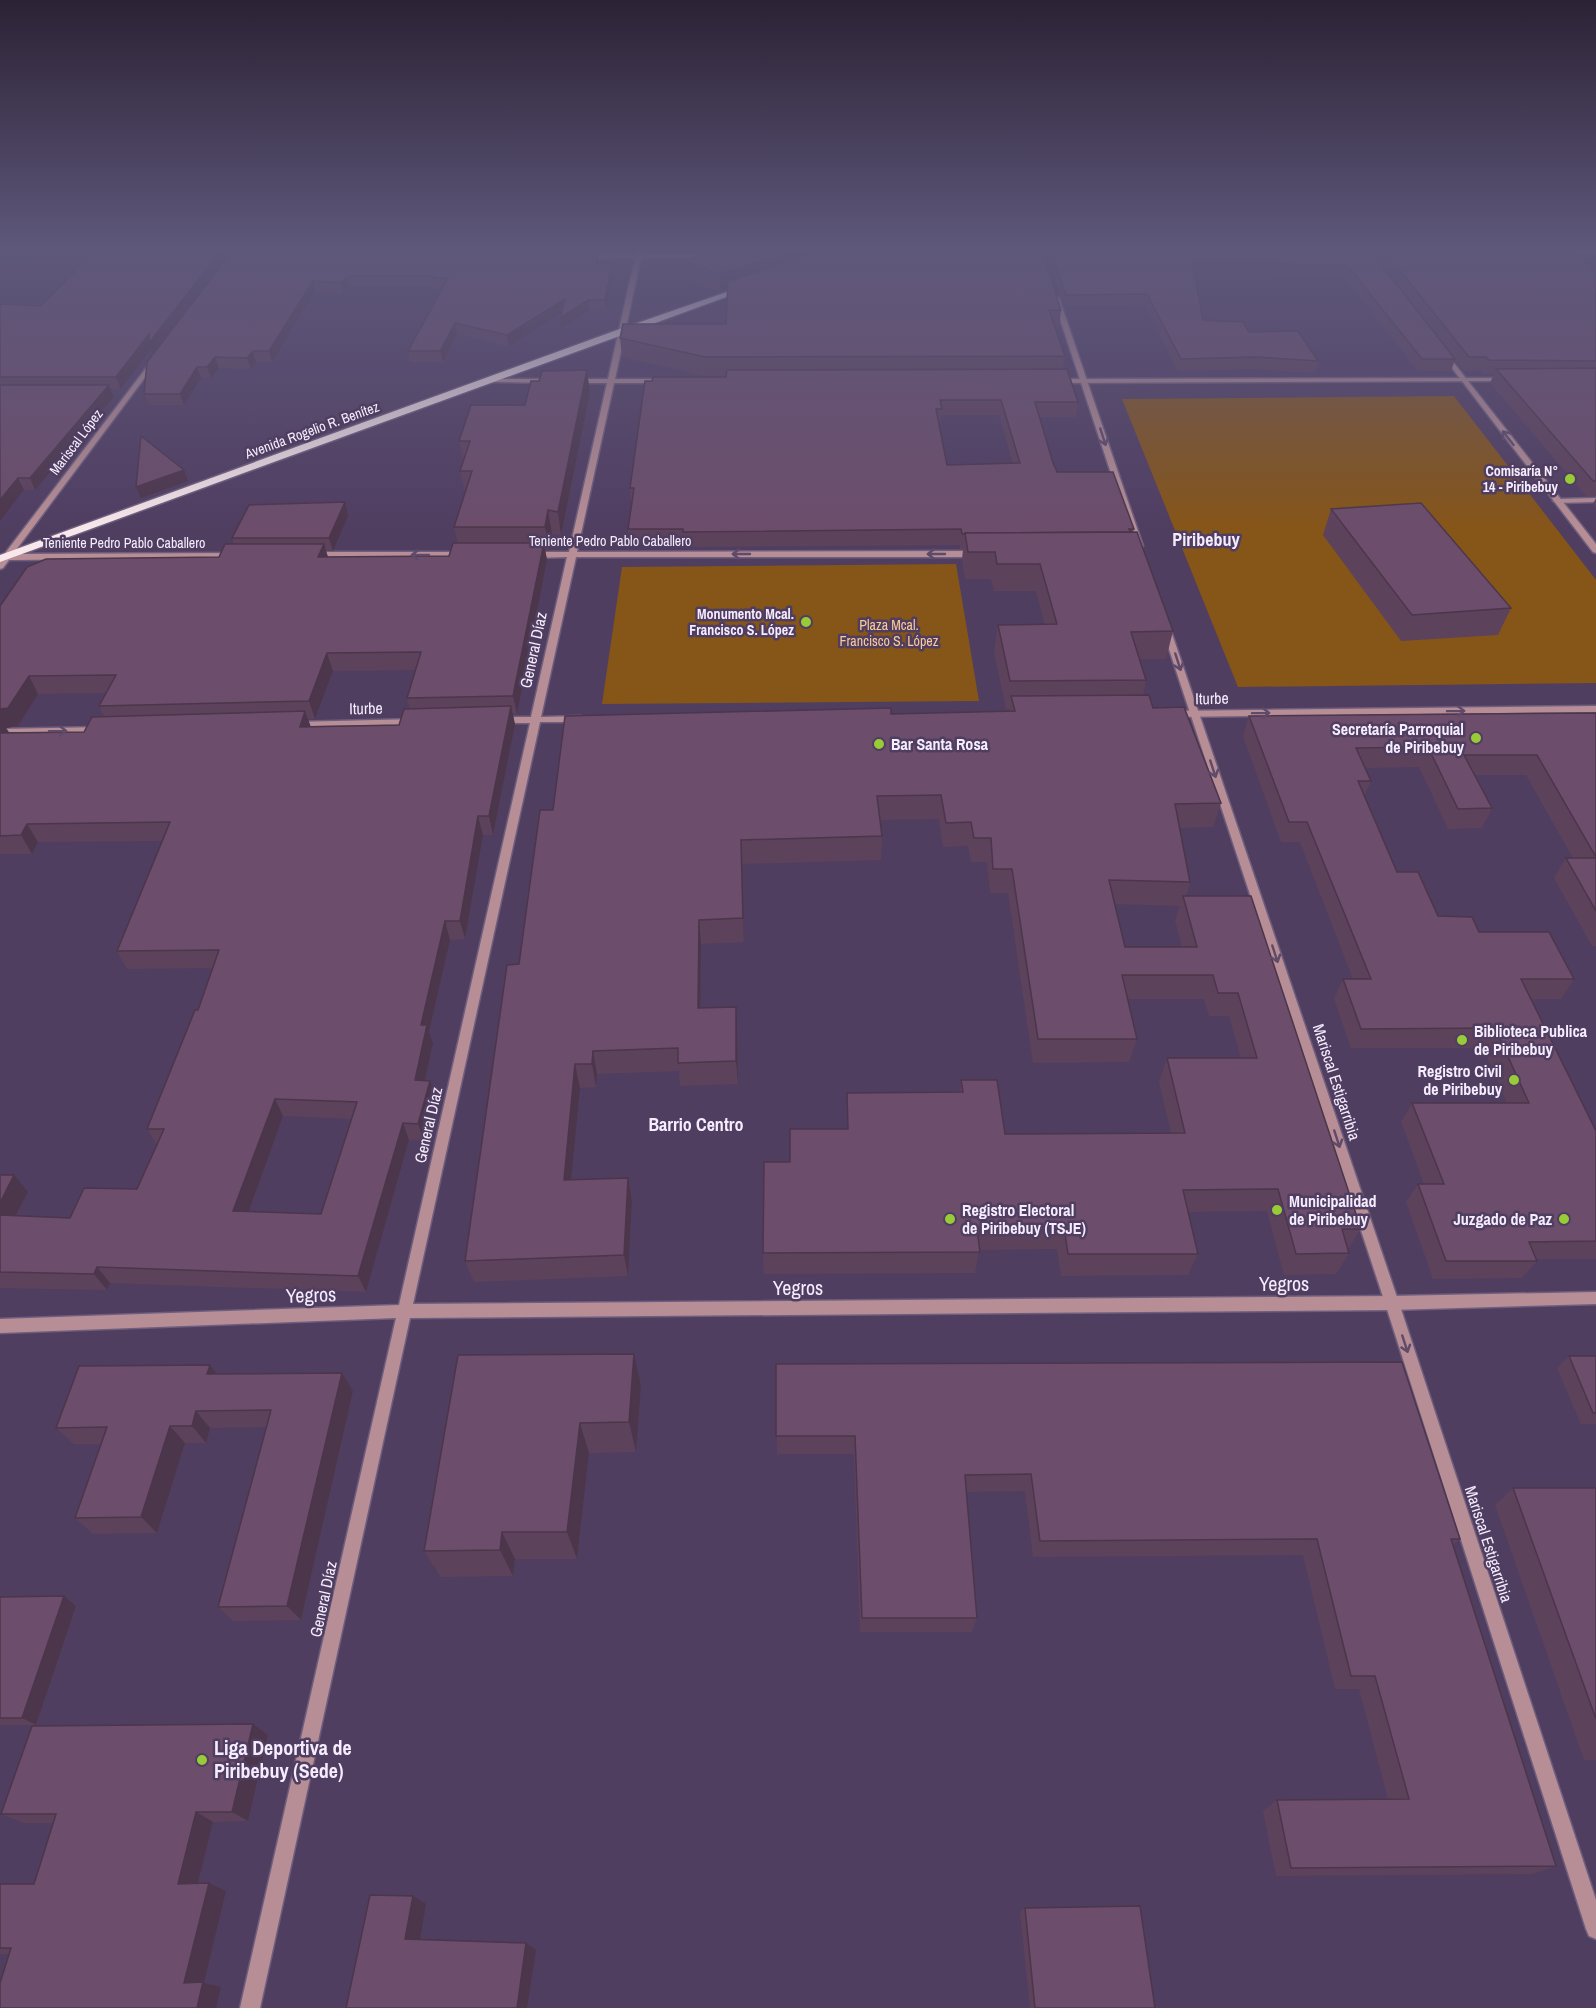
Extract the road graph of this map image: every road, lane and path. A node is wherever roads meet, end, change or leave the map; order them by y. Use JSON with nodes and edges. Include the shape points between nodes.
{"nodes":[{"id":1,"x":592,"y":343,"type":"edge"},
{"id":2,"x":618,"y":343,"type":"edge"},
{"id":3,"x":1071,"y":343,"type":"edge"},
{"id":4,"x":1435,"y":343,"type":"edge"},
{"id":5,"x":159,"y":355,"type":"edge"},
{"id":6,"x":1464,"y":380,"type":"junction"},
{"id":7,"x":1519,"y":380,"type":"edge"},
{"id":8,"x":491,"y":381,"type":"junction"},
{"id":9,"x":609,"y":381,"type":"junction"},
{"id":10,"x":668,"y":381,"type":"edge"},
{"id":11,"x":1048,"y":381,"type":"edge"},
{"id":12,"x":1084,"y":381,"type":"junction"},
{"id":13,"x":119,"y":393,"type":"edge"},
{"id":14,"x":130,"y":393,"type":"junction"},
{"id":15,"x":1596,"y":500,"type":"edge"},
{"id":16,"x":1557,"y":501,"type":"junction"},
{"id":17,"x":1596,"y":550,"type":"edge"},
{"id":18,"x":987,"y":554,"type":"edge"},
{"id":19,"x":1130,"y":554,"type":"edge"},
{"id":20,"x":307,"y":555,"type":"edge"},
{"id":21,"x":475,"y":555,"type":"edge"},
{"id":22,"x":523,"y":555,"type":"edge"},
{"id":23,"x":571,"y":555,"type":"junction"},
{"id":24,"x":247,"y":556,"type":"edge"},
{"id":25,"x":2,"y":561,"type":"edge"},
{"id":26,"x":1163,"y":618,"type":"edge"},
{"id":27,"x":1596,"y":709,"type":"edge"},
{"id":28,"x":1159,"y":714,"type":"edge"},
{"id":29,"x":1195,"y":714,"type":"junction"},
{"id":30,"x":536,"y":719,"type":"junction"},
{"id":31,"x":596,"y":719,"type":"edge"},
{"id":32,"x":488,"y":720,"type":"edge"},
{"id":33,"x":428,"y":722,"type":"edge"},
{"id":34,"x":286,"y":725,"type":"edge"},
{"id":35,"x":107,"y":730,"type":"edge"},
{"id":36,"x":0,"y":732,"type":"edge"},
{"id":37,"x":1596,"y":1298,"type":"edge"},
{"id":38,"x":1392,"y":1303,"type":"junction"},
{"id":39,"x":403,"y":1311,"type":"junction"},
{"id":40,"x":0,"y":1326,"type":"edge"},
{"id":41,"x":1596,"y":1929,"type":"edge"},
{"id":42,"x":250,"y":2008,"type":"edge"}],
"edges":[{"from":1,"to":8,"type":"main road","name":"Avenida Rogelio R. Benítez"},
{"from":2,"to":9,"type":"street","name":"General Díaz"},
{"from":3,"to":12,"type":"street"},
{"from":4,"to":6,"type":"street"},
{"from":5,"to":14,"type":"street","name":"Mariscal López"},
{"from":6,"to":7,"type":"street"},
{"from":6,"to":12,"type":"street"},
{"from":16,"to":6,"type":"street","one_way":true},
{"from":8,"to":9,"type":"street"},
{"from":8,"to":25,"type":"main road","name":"Avenida Rogelio R. Benítez"},
{"from":9,"to":10,"type":"street"},
{"from":9,"to":23,"type":"street","name":"General Díaz"},
{"from":11,"to":12,"type":"street"},
{"from":12,"to":19,"type":"street","one_way":true,"via":[[1142,554]]},
{"from":13,"to":14,"type":"street"},
{"from":14,"to":25,"type":"street","name":"Mariscal López"},
{"from":15,"to":16,"type":"street"},
{"from":16,"to":17,"type":"street"},
{"from":18,"to":23,"type":"street","name":"Teniente Pedro Pablo Caballero","one_way":true},
{"from":21,"to":20,"type":"street","one_way":true},
{"from":22,"to":23,"type":"street","name":"Teniente Pedro Pablo Caballero"},
{"from":23,"to":30,"type":"street","name":"General Díaz"},
{"from":24,"to":25,"type":"street","name":"Teniente Pedro Pablo Caballero"},
{"from":26,"to":29,"type":"street","name":"Mariscal Estigarribia","one_way":true},
{"from":29,"to":27,"type":"street","name":"Iturbe","one_way":true},
{"from":28,"to":29,"type":"street","name":"Iturbe"},
{"from":29,"to":38,"type":"street","name":"Mariscal Estigarribia","one_way":true},
{"from":30,"to":31,"type":"street"},
{"from":30,"to":32,"type":"street"},
{"from":30,"to":39,"type":"street","name":"General Díaz"},
{"from":33,"to":34,"type":"street","name":"Iturbe"},
{"from":36,"to":35,"type":"street","one_way":true},
{"from":37,"to":38,"type":"street","name":"Yegros"},
{"from":38,"to":39,"type":"street","name":"Yegros"},
{"from":38,"to":41,"type":"street","name":"Mariscal Estigarribia","one_way":true},
{"from":39,"to":40,"type":"street","name":"Yegros"},
{"from":39,"to":42,"type":"street","name":"General Díaz"}]}
